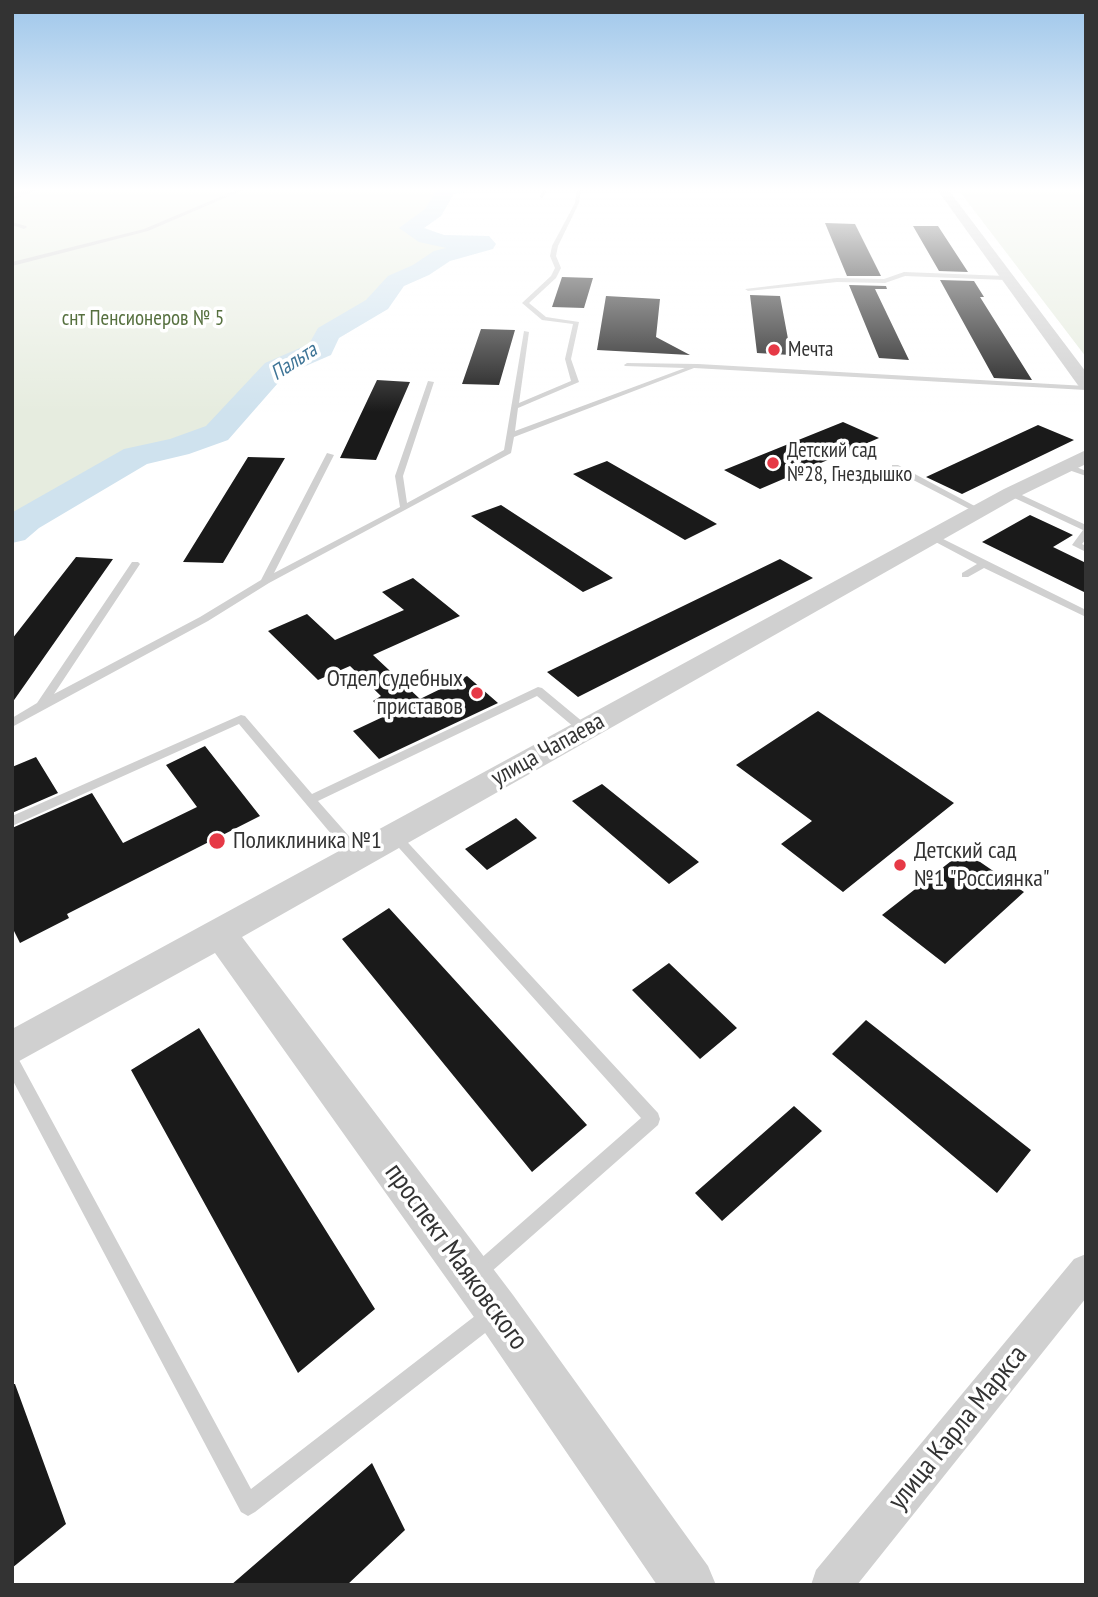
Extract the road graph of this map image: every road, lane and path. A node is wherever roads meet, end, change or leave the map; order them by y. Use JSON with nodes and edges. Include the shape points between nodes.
{"nodes":[{"id":1,"x":556,"y":263,"type":"edge"},
{"id":2,"x":995,"y":263,"type":"edge"},
{"id":3,"x":1006,"y":278,"type":"junction"},
{"id":4,"x":748,"y":289,"type":"dead end"},
{"id":5,"x":526,"y":332,"type":"dead end"},
{"id":6,"x":627,"y":365,"type":"dead end"},
{"id":7,"x":698,"y":366,"type":"junction"},
{"id":8,"x":430,"y":383,"type":"dead end"},
{"id":9,"x":1086,"y":386,"type":"edge"},
{"id":10,"x":515,"y":407,"type":"junction"},
{"id":11,"x":511,"y":435,"type":"junction"},
{"id":12,"x":330,"y":455,"type":"dead end"},
{"id":13,"x":1079,"y":465,"type":"edge"},
{"id":14,"x":895,"y":467,"type":"dead end"},
{"id":15,"x":1011,"y":494,"type":"junction"},
{"id":16,"x":404,"y":508,"type":"junction"},
{"id":17,"x":980,"y":511,"type":"junction"},
{"id":18,"x":1086,"y":530,"type":"edge"},
{"id":19,"x":933,"y":537,"type":"junction"},
{"id":20,"x":1086,"y":549,"type":"edge"},
{"id":21,"x":135,"y":564,"type":"dead end"},
{"id":22,"x":984,"y":564,"type":"junction"},
{"id":23,"x":965,"y":575,"type":"dead end"},
{"id":24,"x":265,"y":582,"type":"junction"},
{"id":25,"x":1086,"y":614,"type":"edge"},
{"id":26,"x":41,"y":706,"type":"junction"},
{"id":27,"x":12,"y":723,"type":"edge"},
{"id":28,"x":585,"y":730,"type":"junction"},
{"id":29,"x":310,"y":800,"type":"junction"},
{"id":30,"x":12,"y":821,"type":"edge"},
{"id":31,"x":395,"y":836,"type":"junction"},
{"id":32,"x":358,"y":856,"type":"junction"},
{"id":33,"x":220,"y":933,"type":"junction"},
{"id":34,"x":12,"y":1048,"type":"edge"},
{"id":35,"x":12,"y":1063,"type":"edge"},
{"id":36,"x":1086,"y":1271,"type":"edge"},
{"id":37,"x":484,"y":1294,"type":"junction"},
{"id":38,"x":689,"y":1585,"type":"edge"},
{"id":39,"x":831,"y":1585,"type":"edge"}],
"edges":[{"from":1,"to":10,"type":"lane","via":[[554,277],[525,303],[544,319],[576,322],[568,359],[575,382]]},
{"from":2,"to":3,"type":"street"},
{"from":3,"to":4,"type":"lane","via":[[904,274],[885,281],[837,280]]},
{"from":3,"to":9,"type":"street"},
{"from":5,"to":10,"type":"lane"},
{"from":6,"to":7,"type":"lane"},
{"from":7,"to":9,"type":"lane"},
{"from":7,"to":11,"type":"lane"},
{"from":8,"to":16,"type":"lane","via":[[399,476]]},
{"from":10,"to":11,"type":"lane"},
{"from":11,"to":16,"type":"lane","via":[[508,451]]},
{"from":12,"to":24,"type":"lane"},
{"from":13,"to":15,"type":"street","name":"улица Чапаева"},
{"from":14,"to":17,"type":"lane"},
{"from":15,"to":17,"type":"street","name":"улица Чапаева"},
{"from":15,"to":18,"type":"lane"},
{"from":16,"to":24,"type":"lane"},
{"from":17,"to":19,"type":"street","name":"улица Чапаева"},
{"from":18,"to":20,"type":"lane","via":[[1077,545]]},
{"from":19,"to":22,"type":"lane"},
{"from":19,"to":28,"type":"street","name":"улица Чапаева"},
{"from":21,"to":26,"type":"lane"},
{"from":22,"to":23,"type":"lane"},
{"from":22,"to":25,"type":"lane"},
{"from":24,"to":26,"type":"lane"},
{"from":26,"to":27,"type":"lane"},
{"from":28,"to":29,"type":"lane","via":[[538,691]]},
{"from":28,"to":31,"type":"street","name":"улица Чапаева"},
{"from":29,"to":30,"type":"lane","via":[[241,719]]},
{"from":29,"to":32,"type":"lane"},
{"from":31,"to":32,"type":"street","name":"улица Чапаева"},
{"from":31,"to":37,"type":"lane","via":[[652,1119]]},
{"from":32,"to":33,"type":"street","name":"улица Чапаева"},
{"from":33,"to":34,"type":"street","name":"улица Чапаева"},
{"from":33,"to":37,"type":"street","name":"проспект Маяковского"},
{"from":35,"to":37,"type":"lane","via":[[248,1505]]},
{"from":36,"to":39,"type":"street","name":"улица Карла Маркса"},
{"from":37,"to":38,"type":"street","name":"проспект Маяковского"}]}
